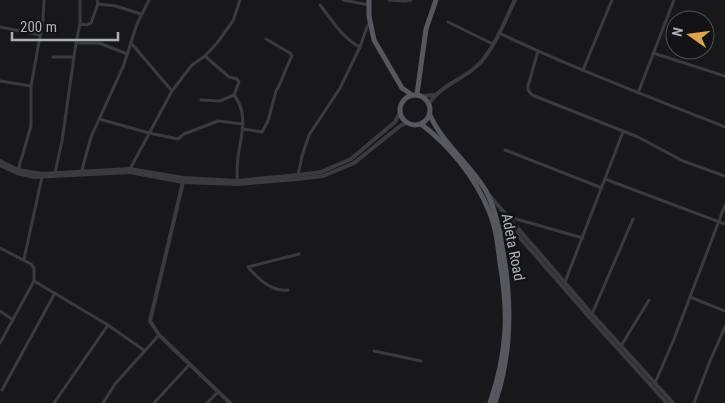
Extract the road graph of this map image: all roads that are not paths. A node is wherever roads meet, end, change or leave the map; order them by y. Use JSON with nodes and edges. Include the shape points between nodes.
{"nodes":[{"id":1,"x":44,"y":0,"type":"edge"},
{"id":2,"x":80,"y":0,"type":"edge"},
{"id":3,"x":149,"y":0,"type":"edge"},
{"id":4,"x":240,"y":0,"type":"edge"},
{"id":5,"x":343,"y":0,"type":"edge"},
{"id":6,"x":389,"y":0,"type":"edge"},
{"id":7,"x":410,"y":0,"type":"edge"},
{"id":8,"x":436,"y":0,"type":"edge"},
{"id":9,"x":515,"y":0,"type":"edge"},
{"id":10,"x":612,"y":0,"type":"edge"},
{"id":11,"x":674,"y":0,"type":"edge"},
{"id":12,"x":97,"y":2,"type":"edge"},
{"id":13,"x":369,"y":2,"type":"edge"},
{"id":14,"x":320,"y":5,"type":"dead end"},
{"id":15,"x":141,"y":14,"type":"junction"},
{"id":16,"x":370,"y":22,"type":"junction"},
{"id":17,"x":448,"y":22,"type":"dead end"},
{"id":18,"x":80,"y":24,"type":"junction"},
{"id":19,"x":0,"y":27,"type":"edge"},
{"id":20,"x":499,"y":33,"type":"junction"},
{"id":21,"x":40,"y":35,"type":"junction"},
{"id":22,"x":266,"y":39,"type":"dead end"},
{"id":23,"x":131,"y":42,"type":"junction"},
{"id":24,"x":76,"y":43,"type":"junction"},
{"id":25,"x":493,"y":44,"type":"junction"},
{"id":26,"x":360,"y":47,"type":"junction"},
{"id":27,"x":538,"y":51,"type":"junction"},
{"id":28,"x":654,"y":53,"type":"junction"},
{"id":29,"x":127,"y":54,"type":"junction"},
{"id":30,"x":205,"y":56,"type":"junction"},
{"id":31,"x":53,"y":57,"type":"dead end"},
{"id":32,"x":74,"y":58,"type":"junction"},
{"id":33,"x":583,"y":70,"type":"junction"},
{"id":34,"x":725,"y":76,"type":"edge"},
{"id":35,"x":0,"y":81,"type":"edge"},
{"id":36,"x":31,"y":86,"type":"junction"},
{"id":37,"x":402,"y":88,"type":"junction"},
{"id":38,"x":172,"y":91,"type":"junction"},
{"id":39,"x":638,"y":93,"type":"junction"},
{"id":40,"x":234,"y":95,"type":"junction"},
{"id":41,"x":417,"y":95,"type":"junction"},
{"id":42,"x":435,"y":95,"type":"junction"},
{"id":43,"x":200,"y":100,"type":"dead end"},
{"id":44,"x":403,"y":100,"type":"junction"},
{"id":45,"x":429,"y":104,"type":"junction"},
{"id":46,"x":400,"y":112,"type":"junction"},
{"id":47,"x":430,"y":115,"type":"junction"},
{"id":48,"x":99,"y":119,"type":"junction"},
{"id":49,"x":407,"y":122,"type":"junction"},
{"id":50,"x":243,"y":124,"type":"junction"},
{"id":51,"x":421,"y":124,"type":"junction"},
{"id":52,"x":725,"y":127,"type":"edge"},
{"id":53,"x":243,"y":130,"type":"junction"},
{"id":54,"x":623,"y":132,"type":"junction"},
{"id":55,"x":149,"y":133,"type":"junction"},
{"id":56,"x":505,"y":150,"type":"dead end"},
{"id":57,"x":0,"y":163,"type":"edge"},
{"id":58,"x":130,"y":169,"type":"junction"},
{"id":59,"x":18,"y":170,"type":"junction"},
{"id":60,"x":82,"y":170,"type":"junction"},
{"id":61,"x":94,"y":172,"type":"junction"},
{"id":62,"x":55,"y":173,"type":"junction"},
{"id":63,"x":298,"y":175,"type":"junction"},
{"id":64,"x":307,"y":176,"type":"junction"},
{"id":65,"x":725,"y":176,"type":"edge"},
{"id":66,"x":42,"y":177,"type":"junction"},
{"id":67,"x":605,"y":179,"type":"junction"},
{"id":68,"x":237,"y":181,"type":"junction"},
{"id":69,"x":183,"y":182,"type":"junction"},
{"id":70,"x":602,"y":188,"type":"junction"},
{"id":71,"x":486,"y":192,"type":"junction"},
{"id":72,"x":725,"y":206,"type":"edge"},
{"id":73,"x":509,"y":217,"type":"junction"},
{"id":74,"x":633,"y":219,"type":"dead end"},
{"id":75,"x":718,"y":222,"type":"junction"},
{"id":76,"x":725,"y":224,"type":"edge"},
{"id":77,"x":500,"y":234,"type":"junction"},
{"id":78,"x":583,"y":238,"type":"junction"},
{"id":79,"x":0,"y":248,"type":"edge"},
{"id":80,"x":299,"y":254,"type":"dead end"},
{"id":81,"x":24,"y":260,"type":"junction"},
{"id":82,"x":34,"y":281,"type":"junction"},
{"id":83,"x":565,"y":282,"type":"junction"},
{"id":84,"x":288,"y":290,"type":"dead end"},
{"id":85,"x":55,"y":293,"type":"junction"},
{"id":86,"x":690,"y":297,"type":"junction"},
{"id":87,"x":649,"y":300,"type":"dead end"},
{"id":88,"x":0,"y":311,"type":"edge"},
{"id":89,"x":725,"y":311,"type":"edge"},
{"id":90,"x":592,"y":314,"type":"junction"},
{"id":91,"x":508,"y":318,"type":"junction"},
{"id":92,"x":13,"y":320,"type":"junction"},
{"id":93,"x":108,"y":325,"type":"junction"},
{"id":94,"x":725,"y":327,"type":"edge"},
{"id":95,"x":159,"y":335,"type":"junction"},
{"id":96,"x":0,"y":343,"type":"edge"},
{"id":97,"x":620,"y":346,"type":"junction"},
{"id":98,"x":145,"y":351,"type":"junction"},
{"id":99,"x":374,"y":351,"type":"dead end"},
{"id":100,"x":421,"y":361,"type":"dead end"},
{"id":101,"x":190,"y":364,"type":"junction"},
{"id":102,"x":654,"y":384,"type":"junction"},
{"id":103,"x":2,"y":390,"type":"dead end"},
{"id":104,"x":218,"y":392,"type":"junction"},
{"id":105,"x":54,"y":403,"type":"edge"},
{"id":106,"x":104,"y":403,"type":"edge"},
{"id":107,"x":154,"y":403,"type":"edge"},
{"id":108,"x":207,"y":403,"type":"edge"},
{"id":109,"x":230,"y":403,"type":"edge"},
{"id":110,"x":490,"y":403,"type":"edge"},
{"id":111,"x":495,"y":403,"type":"edge"},
{"id":112,"x":668,"y":403,"type":"edge"},
{"id":113,"x":673,"y":403,"type":"edge"},
{"id":114,"x":694,"y":403,"type":"edge"}],
"edges":[{"from":1,"to":21,"type":"street"},
{"from":2,"to":18,"type":"street"},
{"from":3,"to":15,"type":"street"},
{"from":4,"to":30,"type":"street","via":[[230,27]]},
{"from":5,"to":13,"type":"street"},
{"from":6,"to":7,"type":"street"},
{"from":8,"to":41,"type":"main road","via":[[426,29]]},
{"from":9,"to":20,"type":"street"},
{"from":10,"to":33,"type":"street"},
{"from":11,"to":28,"type":"street"},
{"from":12,"to":15,"type":"street"},
{"from":12,"to":18,"type":"street","via":[[91,23]]},
{"from":13,"to":16,"type":"main road"},
{"from":14,"to":26,"type":"street","via":[[339,30]]},
{"from":15,"to":23,"type":"street"},
{"from":16,"to":26,"type":"street"},
{"from":16,"to":37,"type":"main road","via":[[374,40]]},
{"from":17,"to":25,"type":"street"},
{"from":18,"to":24,"type":"street"},
{"from":19,"to":21,"type":"street"},
{"from":20,"to":25,"type":"street"},
{"from":20,"to":27,"type":"street"},
{"from":21,"to":36,"type":"street"},
{"from":22,"to":53,"type":"street","via":[[292,56],[262,132]]},
{"from":23,"to":29,"type":"street"},
{"from":23,"to":38,"type":"street"},
{"from":24,"to":29,"type":"street","via":[[99,43]]},
{"from":24,"to":32,"type":"street"},
{"from":25,"to":42,"type":"street","via":[[470,72]]},
{"from":26,"to":63,"type":"street","via":[[340,88],[309,135]]},
{"from":27,"to":33,"type":"street"},
{"from":27,"to":54,"type":"street","via":[[529,93]]},
{"from":28,"to":34,"type":"street"},
{"from":28,"to":39,"type":"street"},
{"from":29,"to":48,"type":"street"},
{"from":30,"to":38,"type":"street","via":[[192,65]]},
{"from":30,"to":40,"type":"street","via":[[229,77],[237,79],[239,82]]},
{"from":31,"to":32,"type":"street"},
{"from":32,"to":62,"type":"street"},
{"from":33,"to":39,"type":"street"},
{"from":35,"to":36,"type":"street"},
{"from":36,"to":59,"type":"street","via":[[31,126]]},
{"from":37,"to":41,"type":"main road"},
{"from":37,"to":44,"type":"main road"},
{"from":38,"to":55,"type":"street"},
{"from":39,"to":52,"type":"street"},
{"from":40,"to":43,"type":"street","via":[[220,100]]},
{"from":40,"to":50,"type":"street"},
{"from":41,"to":42,"type":"street"},
{"from":41,"to":44,"type":"main road"},
{"from":41,"to":45,"type":"main road"},
{"from":42,"to":45,"type":"street"},
{"from":44,"to":46,"type":"main road"},
{"from":45,"to":47,"type":"main road"},
{"from":46,"to":49,"type":"main road"},
{"from":46,"to":64,"type":"street","via":[[395,122],[351,159]]},
{"from":47,"to":51,"type":"main road"},
{"from":47,"to":71,"type":"main road","name":"Adeta Road"},
{"from":48,"to":55,"type":"street"},
{"from":48,"to":60,"type":"street"},
{"from":49,"to":51,"type":"main road"},
{"from":49,"to":64,"type":"street","via":[[354,163],[323,176]]},
{"from":50,"to":53,"type":"street"},
{"from":50,"to":55,"type":"street","via":[[218,121],[178,139]]},
{"from":51,"to":91,"type":"main road","name":"Adeta Road","via":[[472,177],[490,212]]},
{"from":53,"to":68,"type":"street"},
{"from":54,"to":65,"type":"street"},
{"from":54,"to":67,"type":"street"},
{"from":55,"to":58,"type":"street"},
{"from":56,"to":70,"type":"street"},
{"from":57,"to":59,"type":"street"},
{"from":57,"to":66,"type":"street","via":[[17,173]]},
{"from":58,"to":61,"type":"street"},
{"from":58,"to":68,"type":"street","via":[[183,178]]},
{"from":59,"to":62,"type":"street"},
{"from":60,"to":61,"type":"street"},
{"from":60,"to":62,"type":"street"},
{"from":61,"to":66,"type":"street"},
{"from":61,"to":69,"type":"street","via":[[130,172]]},
{"from":63,"to":64,"type":"street"},
{"from":63,"to":68,"type":"street"},
{"from":64,"to":69,"type":"street","via":[[237,184]]},
{"from":66,"to":81,"type":"street"},
{"from":67,"to":70,"type":"street"},
{"from":67,"to":75,"type":"street"},
{"from":69,"to":95,"type":"street","via":[[150,317],[150,324]]},
{"from":70,"to":78,"type":"street"},
{"from":71,"to":73,"type":"street"},
{"from":71,"to":77,"type":"main road","name":"Adeta Road"},
{"from":72,"to":75,"type":"street"},
{"from":73,"to":78,"type":"street"},
{"from":73,"to":83,"type":"street"},
{"from":74,"to":90,"type":"street"},
{"from":75,"to":76,"type":"street"},
{"from":75,"to":86,"type":"street"},
{"from":77,"to":91,"type":"main road","name":"Adeta Road","via":[[507,274]]},
{"from":77,"to":112,"type":"street","via":[[506,225],[510,226]]},
{"from":78,"to":83,"type":"street"},
{"from":79,"to":81,"type":"street"},
{"from":80,"to":84,"type":"street","via":[[248,267],[271,287]]},
{"from":81,"to":82,"type":"street","via":[[34,268]]},
{"from":82,"to":85,"type":"street"},
{"from":82,"to":92,"type":"street"},
{"from":83,"to":90,"type":"street"},
{"from":85,"to":93,"type":"street"},
{"from":85,"to":103,"type":"street"},
{"from":86,"to":89,"type":"street"},
{"from":86,"to":102,"type":"street"},
{"from":87,"to":97,"type":"street"},
{"from":88,"to":92,"type":"street"},
{"from":90,"to":97,"type":"street"},
{"from":91,"to":110,"type":"main road","name":"Adeta Road","via":[[503,358]]},
{"from":91,"to":111,"type":"main road","name":"Adeta Road","via":[[510,335],[505,369]]},
{"from":92,"to":96,"type":"street"},
{"from":93,"to":98,"type":"street"},
{"from":93,"to":105,"type":"street"},
{"from":94,"to":114,"type":"street"},
{"from":95,"to":98,"type":"street"},
{"from":95,"to":101,"type":"street"},
{"from":97,"to":102,"type":"street"},
{"from":98,"to":106,"type":"street","via":[[115,384]]},
{"from":99,"to":100,"type":"street"},
{"from":101,"to":104,"type":"street"},
{"from":101,"to":107,"type":"street"},
{"from":102,"to":113,"type":"street"},
{"from":104,"to":108,"type":"street"},
{"from":104,"to":109,"type":"street"}]}
